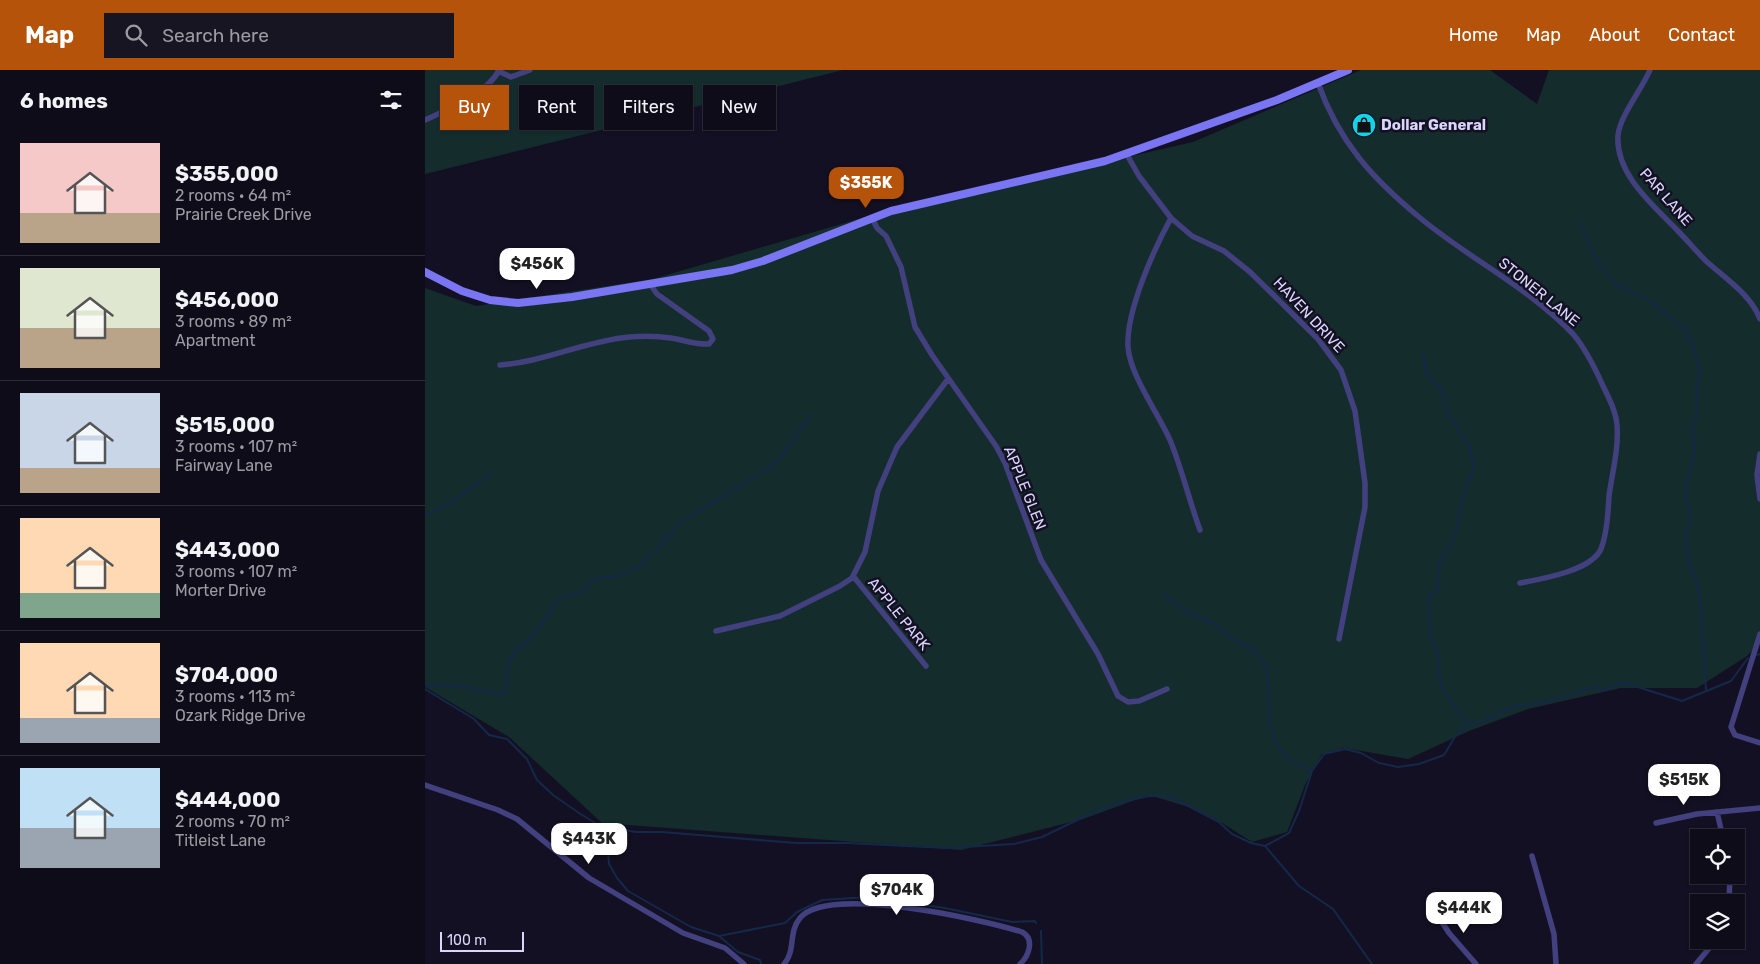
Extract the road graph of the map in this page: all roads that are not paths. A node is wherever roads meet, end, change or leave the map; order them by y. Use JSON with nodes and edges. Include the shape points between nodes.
{"nodes":[{"id":1,"x":530,"y":70,"type":"edge"},
{"id":2,"x":1348,"y":70,"type":"edge"},
{"id":3,"x":1650,"y":70,"type":"edge"},
{"id":4,"x":498,"y":71,"type":"edge"},
{"id":5,"x":1319,"y":83,"type":"junction"},
{"id":6,"x":425,"y":120,"type":"edge"},
{"id":7,"x":1126,"y":153,"type":"junction"},
{"id":8,"x":872,"y":218,"type":"junction"},
{"id":9,"x":1171,"y":218,"type":"junction"},
{"id":10,"x":425,"y":272,"type":"edge"},
{"id":11,"x":650,"y":284,"type":"junction"},
{"id":12,"x":1760,"y":319,"type":"edge"},
{"id":13,"x":500,"y":365,"type":"dead end"},
{"id":14,"x":948,"y":379,"type":"junction"},
{"id":15,"x":1760,"y":454,"type":"edge"},
{"id":16,"x":1760,"y":499,"type":"edge"},
{"id":17,"x":1199,"y":530,"type":"dead end"},
{"id":18,"x":853,"y":576,"type":"junction"},
{"id":19,"x":1520,"y":583,"type":"dead end"},
{"id":20,"x":716,"y":631,"type":"dead end"},
{"id":21,"x":1760,"y":634,"type":"edge"},
{"id":22,"x":1339,"y":639,"type":"dead end"},
{"id":23,"x":926,"y":666,"type":"dead end"},
{"id":24,"x":1167,"y":690,"type":"dead end"},
{"id":25,"x":1760,"y":743,"type":"edge"},
{"id":26,"x":425,"y":785,"type":"edge"},
{"id":27,"x":1760,"y":808,"type":"edge"},
{"id":28,"x":1717,"y":812,"type":"junction"},
{"id":29,"x":1656,"y":823,"type":"dead end"},
{"id":30,"x":1721,"y":829,"type":"edge"},
{"id":31,"x":1532,"y":856,"type":"dead end"},
{"id":32,"x":1438,"y":916,"type":"dead end"},
{"id":33,"x":1708,"y":949,"type":"edge"},
{"id":34,"x":744,"y":964,"type":"edge"},
{"id":35,"x":784,"y":964,"type":"edge"},
{"id":36,"x":1020,"y":964,"type":"edge"},
{"id":37,"x":1476,"y":964,"type":"edge"},
{"id":38,"x":1556,"y":964,"type":"edge"},
{"id":39,"x":1695,"y":964,"type":"edge"}],
"edges":[{"from":1,"to":4,"type":"street","via":[[511,77]]},
{"from":2,"to":5,"type":"main road"},
{"from":3,"to":12,"type":"street","name":"PAR LANE","via":[[1618,134],[1628,171],[1637,188],[1658,211],[1754,305]]},
{"from":4,"to":6,"type":"street","via":[[478,91]]},
{"from":5,"to":7,"type":"main road"},
{"from":5,"to":19,"type":"street","name":"STONER LANE","via":[[1334,124],[1365,165],[1421,218],[1523,291],[1573,334],[1595,366],[1607,394],[1617,423],[1617,441],[1600,549],[1593,560],[1582,565],[1551,577]]},
{"from":7,"to":8,"type":"main road","via":[[1091,165],[926,202]]},
{"from":7,"to":9,"type":"street","name":"HAVEN DRIVE"},
{"from":8,"to":11,"type":"main road","via":[[763,261],[732,270]]},
{"from":8,"to":14,"type":"street","name":"APPLE GLEN","via":[[886,236],[901,267],[915,327]]},
{"from":9,"to":17,"type":"street","via":[[1143,278],[1128,348],[1176,456]]},
{"from":9,"to":22,"type":"street","name":"HAVEN DRIVE","via":[[1192,236],[1223,251],[1263,284],[1330,354],[1341,370],[1349,391],[1363,459],[1365,507]]},
{"from":10,"to":11,"type":"main road","via":[[490,300],[518,303]]},
{"from":11,"to":13,"type":"street","via":[[657,294],[709,331],[712,337],[709,344],[673,338],[616,338],[521,363]]},
{"from":14,"to":18,"type":"street","via":[[897,447],[878,491],[865,552]]},
{"from":14,"to":24,"type":"street","name":"APPLE GLEN","via":[[996,446],[1041,560],[1118,696],[1128,702],[1139,701]]},
{"from":15,"to":16,"type":"street","via":[[1757,475]]},
{"from":18,"to":20,"type":"street","via":[[840,586],[780,616]]},
{"from":18,"to":23,"type":"street","name":"APPLE PARK"},
{"from":21,"to":25,"type":"street","via":[[1731,727],[1735,735]]},
{"from":26,"to":34,"type":"street","via":[[517,818],[589,878],[683,933],[721,946]]},
{"from":27,"to":28,"type":"street"},
{"from":28,"to":29,"type":"street"},
{"from":28,"to":30,"type":"street"},
{"from":31,"to":38,"type":"street","via":[[1554,934]]},
{"from":32,"to":37,"type":"street"},
{"from":33,"to":39,"type":"street"},
{"from":35,"to":36,"type":"street","via":[[789,958],[793,932],[800,918],[813,909],[868,904],[933,911],[1022,932],[1029,942],[1029,952]]}]}
